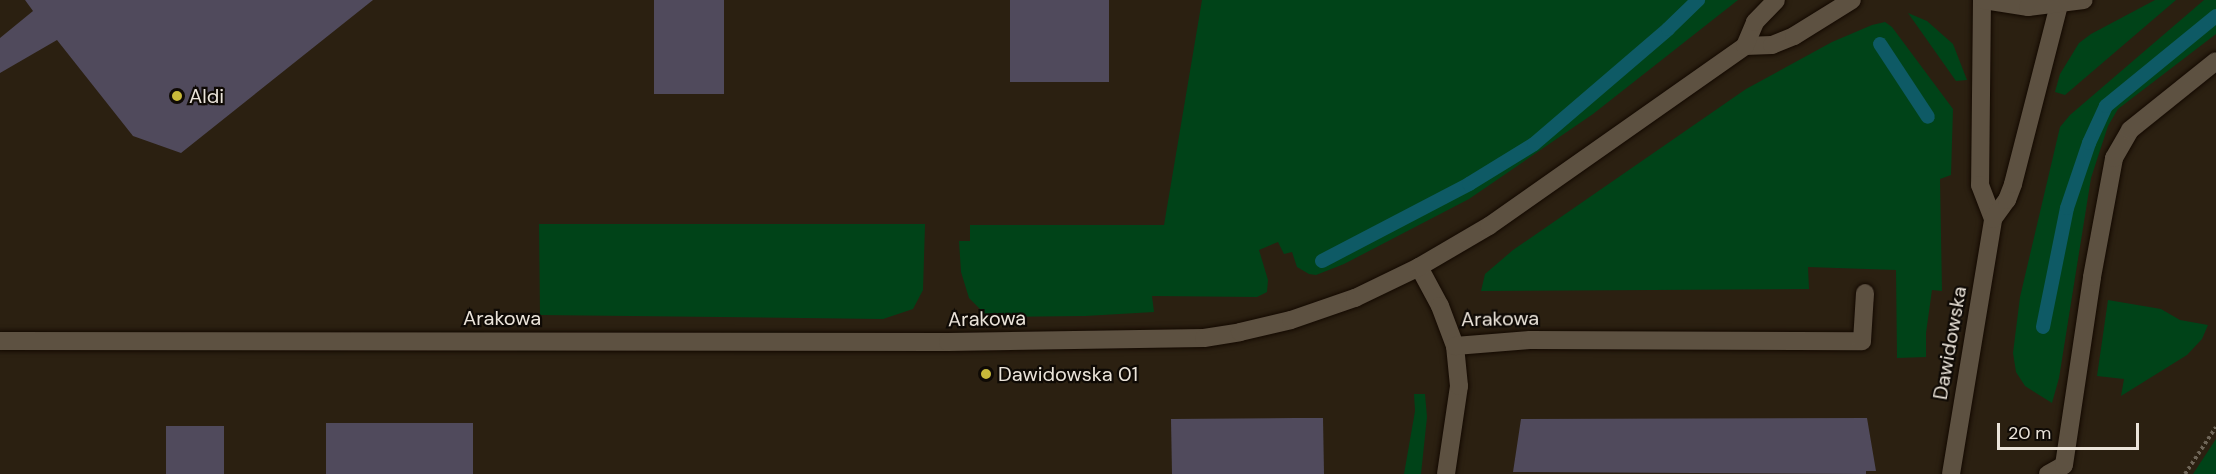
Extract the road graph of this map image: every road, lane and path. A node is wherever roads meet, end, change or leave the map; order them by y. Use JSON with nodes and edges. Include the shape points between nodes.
{"nodes":[{"id":1,"x":1776,"y":0,"type":"edge"},
{"id":2,"x":1852,"y":0,"type":"edge"},
{"id":3,"x":1983,"y":0,"type":"edge"},
{"id":4,"x":2084,"y":0,"type":"edge"},
{"id":5,"x":2059,"y":5,"type":"junction"},
{"id":6,"x":1744,"y":46,"type":"junction"},
{"id":7,"x":2216,"y":61,"type":"edge"},
{"id":8,"x":1993,"y":219,"type":"junction"},
{"id":9,"x":1419,"y":267,"type":"junction"},
{"id":10,"x":1865,"y":292,"type":"dead end"},
{"id":11,"x":0,"y":341,"type":"edge"},
{"id":12,"x":1455,"y":346,"type":"junction"},
{"id":13,"x":2216,"y":427,"type":"edge"},
{"id":14,"x":1446,"y":474,"type":"edge"},
{"id":15,"x":1951,"y":474,"type":"edge"},
{"id":16,"x":2048,"y":474,"type":"edge"},
{"id":17,"x":2185,"y":474,"type":"edge"}],
"edges":[{"from":1,"to":6,"type":"street","via":[[1755,22]]},
{"from":2,"to":6,"type":"street","via":[[1794,36],[1772,45]]},
{"from":3,"to":5,"type":"street","via":[[2028,7]]},
{"from":3,"to":8,"type":"street","via":[[1980,185]]},
{"from":4,"to":5,"type":"street"},
{"from":5,"to":8,"type":"street","name":"Dawidowska","via":[[2013,184]]},
{"from":6,"to":9,"type":"street","via":[[1489,226]]},
{"from":7,"to":16,"type":"street","via":[[2130,130],[2114,158],[2064,465]]},
{"from":8,"to":15,"type":"street","name":"Dawidowska"},
{"from":9,"to":11,"type":"street","name":"Arakowa","via":[[1326,309],[1266,327],[1204,338],[948,342]]},
{"from":9,"to":12,"type":"street","name":"Arakowa"},
{"from":10,"to":12,"type":"street","name":"Arakowa","via":[[1862,341],[1530,340]]},
{"from":12,"to":14,"type":"street","via":[[1459,386]]},
{"from":13,"to":17,"type":"path"}]}
